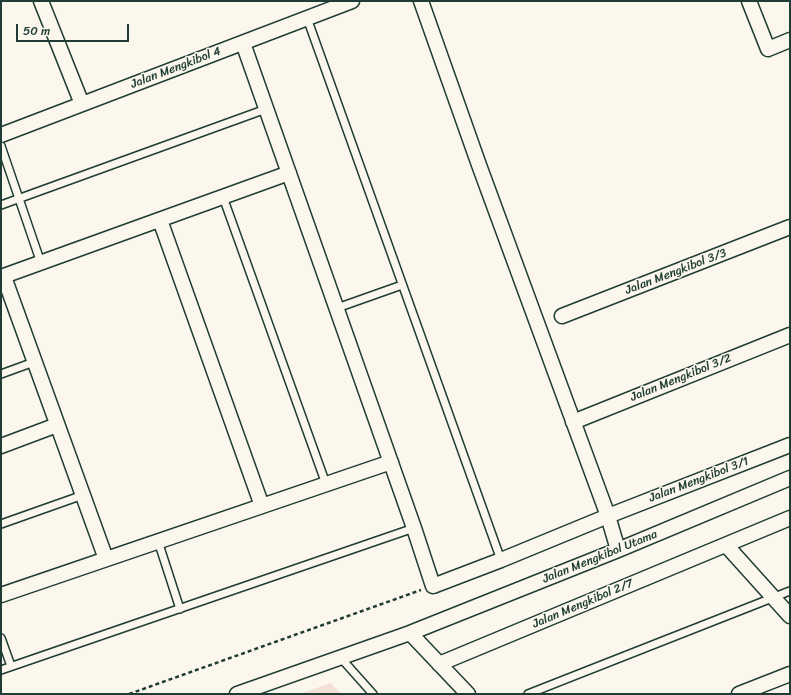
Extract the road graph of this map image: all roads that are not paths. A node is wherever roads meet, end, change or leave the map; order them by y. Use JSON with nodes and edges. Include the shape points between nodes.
{"nodes":[{"id":1,"x":41,"y":1,"type":"edge"},
{"id":2,"x":352,"y":1,"type":"edge"},
{"id":3,"x":421,"y":1,"type":"edge"},
{"id":4,"x":749,"y":1,"type":"edge"},
{"id":5,"x":307,"y":18,"type":"junction"},
{"id":6,"x":790,"y":40,"type":"edge"},
{"id":7,"x":243,"y":43,"type":"junction"},
{"id":8,"x":82,"y":104,"type":"junction"},
{"id":9,"x":266,"y":109,"type":"junction"},
{"id":10,"x":1,"y":136,"type":"edge"},
{"id":11,"x":1,"y":146,"type":"edge"},
{"id":12,"x":289,"y":173,"type":"junction"},
{"id":13,"x":223,"y":197,"type":"junction"},
{"id":14,"x":19,"y":199,"type":"junction"},
{"id":15,"x":1,"y":205,"type":"edge"},
{"id":16,"x":160,"y":220,"type":"junction"},
{"id":17,"x":790,"y":227,"type":"edge"},
{"id":18,"x":41,"y":263,"type":"junction"},
{"id":19,"x":2,"y":277,"type":"edge"},
{"id":20,"x":402,"y":285,"type":"junction"},
{"id":21,"x":336,"y":308,"type":"junction"},
{"id":22,"x":562,"y":316,"type":"dead end"},
{"id":23,"x":790,"y":335,"type":"edge"},
{"id":24,"x":34,"y":362,"type":"junction"},
{"id":25,"x":1,"y":374,"type":"edge"},
{"id":26,"x":573,"y":422,"type":"junction"},
{"id":27,"x":57,"y":425,"type":"junction"},
{"id":28,"x":790,"y":445,"type":"edge"},
{"id":29,"x":1,"y":446,"type":"edge"},
{"id":30,"x":391,"y":462,"type":"junction"},
{"id":31,"x":790,"y":478,"type":"edge"},
{"id":32,"x":326,"y":484,"type":"junction"},
{"id":33,"x":83,"y":495,"type":"junction"},
{"id":34,"x":262,"y":506,"type":"junction"},
{"id":35,"x":608,"y":516,"type":"junction"},
{"id":36,"x":790,"y":518,"type":"edge"},
{"id":37,"x":1,"y":524,"type":"edge"},
{"id":38,"x":414,"y":528,"type":"junction"},
{"id":39,"x":158,"y":541,"type":"junction"},
{"id":40,"x":726,"y":544,"type":"junction"},
{"id":41,"x":618,"y":550,"type":"junction"},
{"id":42,"x":106,"y":559,"type":"junction"},
{"id":43,"x":501,"y":560,"type":"junction"},
{"id":44,"x":790,"y":591,"type":"edge"},
{"id":45,"x":1,"y":595,"type":"edge"},
{"id":46,"x":774,"y":597,"type":"junction"},
{"id":47,"x":180,"y":609,"type":"junction"},
{"id":48,"x":790,"y":616,"type":"edge"},
{"id":49,"x":410,"y":633,"type":"junction"},
{"id":50,"x":1,"y":638,"type":"edge"},
{"id":51,"x":340,"y":657,"type":"junction"},
{"id":52,"x":439,"y":664,"type":"junction"},
{"id":53,"x":11,"y":666,"type":"junction"},
{"id":54,"x":1,"y":670,"type":"edge"},
{"id":55,"x":790,"y":674,"type":"edge"},
{"id":56,"x":237,"y":694,"type":"edge"},
{"id":57,"x":373,"y":694,"type":"edge"},
{"id":58,"x":468,"y":694,"type":"edge"},
{"id":59,"x":528,"y":694,"type":"edge"},
{"id":60,"x":739,"y":694,"type":"edge"}],
"edges":[{"from":1,"to":8,"type":"street"},
{"from":2,"to":5,"type":"street","name":"Jalan Mengkibol 4"},
{"from":3,"to":26,"type":"street"},
{"from":4,"to":6,"type":"street","via":[[768,49]]},
{"from":5,"to":7,"type":"street","name":"Jalan Mengkibol 4"},
{"from":5,"to":20,"type":"lane"},
{"from":7,"to":8,"type":"street","name":"Jalan Mengkibol 4"},
{"from":7,"to":9,"type":"street"},
{"from":8,"to":10,"type":"street","name":"Jalan Mengkibol 4"},
{"from":9,"to":12,"type":"street"},
{"from":9,"to":14,"type":"lane"},
{"from":11,"to":14,"type":"lane"},
{"from":12,"to":13,"type":"street"},
{"from":12,"to":21,"type":"street"},
{"from":13,"to":16,"type":"street"},
{"from":13,"to":32,"type":"lane"},
{"from":14,"to":15,"type":"lane"},
{"from":14,"to":18,"type":"lane"},
{"from":16,"to":18,"type":"street"},
{"from":16,"to":34,"type":"street"},
{"from":17,"to":22,"type":"street","name":"Jalan Mengkibol 3/3"},
{"from":18,"to":19,"type":"street"},
{"from":19,"to":24,"type":"street"},
{"from":20,"to":21,"type":"lane"},
{"from":20,"to":43,"type":"lane"},
{"from":21,"to":30,"type":"street"},
{"from":23,"to":26,"type":"street","name":"Jalan Mengkibol 3/2"},
{"from":24,"to":25,"type":"lane"},
{"from":24,"to":27,"type":"street"},
{"from":26,"to":35,"type":"street"},
{"from":27,"to":29,"type":"street"},
{"from":27,"to":33,"type":"street"},
{"from":28,"to":35,"type":"street","name":"Jalan Mengkibol 3/1"},
{"from":30,"to":32,"type":"street"},
{"from":30,"to":38,"type":"street"},
{"from":31,"to":41,"type":"street","name":"Jalan Mengkibol Utama"},
{"from":32,"to":34,"type":"street"},
{"from":33,"to":37,"type":"lane"},
{"from":33,"to":42,"type":"street"},
{"from":34,"to":39,"type":"street"},
{"from":35,"to":41,"type":"street"},
{"from":35,"to":43,"type":"street","name":"Jalan Mengkibol 3/1"},
{"from":36,"to":40,"type":"street","name":"Jalan Mengkibol 2/7"},
{"from":38,"to":43,"type":"street","name":"Jalan Mengkibol 3/1","via":[[433,586]]},
{"from":38,"to":47,"type":"lane"},
{"from":39,"to":42,"type":"street"},
{"from":39,"to":47,"type":"lane"},
{"from":40,"to":46,"type":"street"},
{"from":40,"to":52,"type":"street","name":"Jalan Mengkibol 2/7"},
{"from":41,"to":49,"type":"street","name":"Jalan Mengkibol Utama"},
{"from":42,"to":45,"type":"street"},
{"from":44,"to":46,"type":"lane"},
{"from":46,"to":48,"type":"street"},
{"from":46,"to":59,"type":"lane"},
{"from":47,"to":53,"type":"lane"},
{"from":49,"to":51,"type":"street","name":"Jalan Mengkibol Utama"},
{"from":49,"to":52,"type":"street"},
{"from":50,"to":53,"type":"lane"},
{"from":51,"to":56,"type":"street","name":"Jalan Mengkibol Utama"},
{"from":51,"to":57,"type":"lane"},
{"from":52,"to":58,"type":"street"},
{"from":53,"to":54,"type":"lane"},
{"from":55,"to":60,"type":"street"}]}
